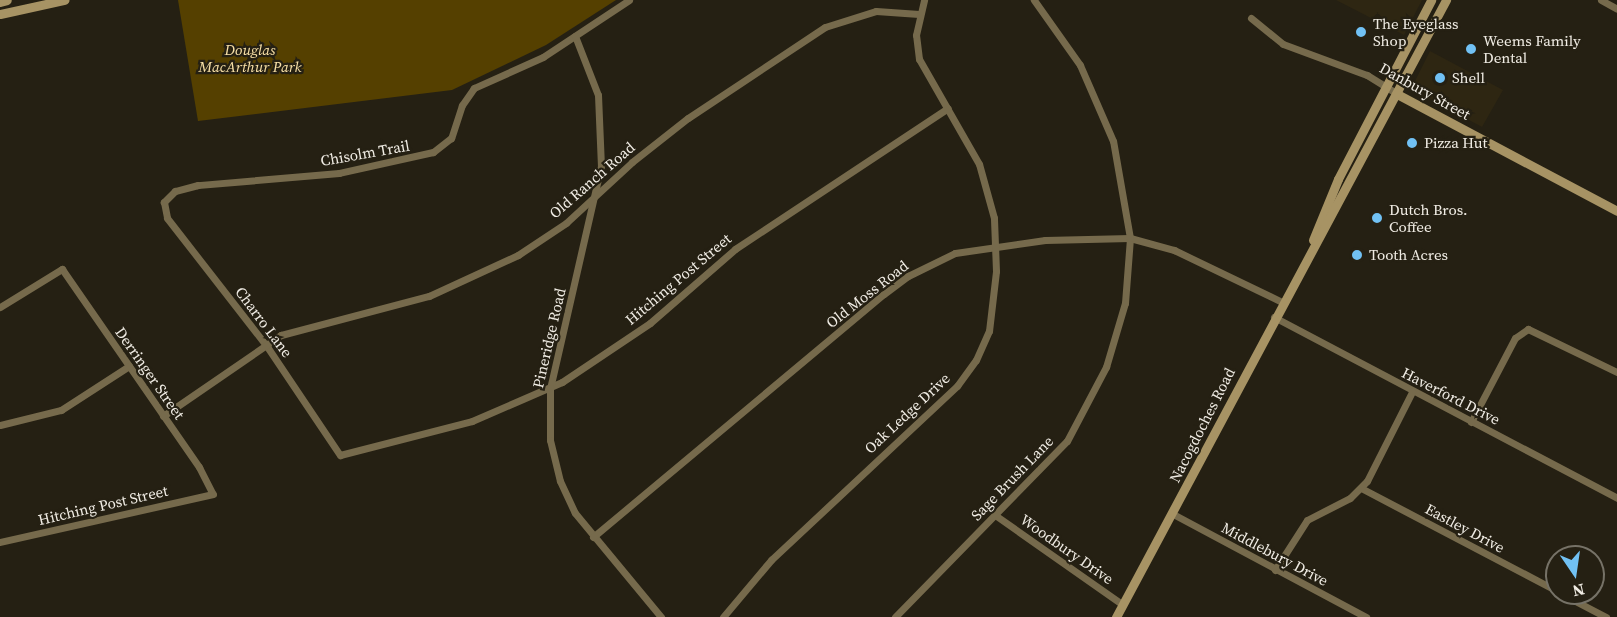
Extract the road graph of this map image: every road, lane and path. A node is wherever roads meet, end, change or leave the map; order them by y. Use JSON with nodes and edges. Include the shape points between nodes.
{"nodes":[{"id":1,"x":7,"y":0,"type":"edge"},
{"id":2,"x":64,"y":0,"type":"edge"},
{"id":3,"x":629,"y":0,"type":"edge"},
{"id":4,"x":924,"y":0,"type":"edge"},
{"id":5,"x":1034,"y":0,"type":"edge"},
{"id":6,"x":1431,"y":0,"type":"edge"},
{"id":7,"x":1446,"y":0,"type":"edge"},
{"id":8,"x":1601,"y":0,"type":"edge"},
{"id":9,"x":0,"y":2,"type":"edge"},
{"id":10,"x":1617,"y":9,"type":"edge"},
{"id":11,"x":0,"y":14,"type":"edge"},
{"id":12,"x":920,"y":14,"type":"junction"},
{"id":13,"x":1251,"y":18,"type":"dead end"},
{"id":14,"x":575,"y":36,"type":"junction"},
{"id":15,"x":1385,"y":88,"type":"junction"},
{"id":16,"x":1397,"y":94,"type":"junction"},
{"id":17,"x":948,"y":108,"type":"junction"},
{"id":18,"x":595,"y":197,"type":"junction"},
{"id":19,"x":164,"y":209,"type":"joint"},
{"id":20,"x":1617,"y":211,"type":"edge"},
{"id":21,"x":1130,"y":238,"type":"junction"},
{"id":22,"x":996,"y":246,"type":"junction"},
{"id":23,"x":1311,"y":246,"type":"junction"},
{"id":24,"x":1282,"y":302,"type":"junction"},
{"id":25,"x":1,"y":305,"type":"edge"},
{"id":26,"x":1274,"y":317,"type":"junction"},
{"id":27,"x":266,"y":345,"type":"junction"},
{"id":28,"x":129,"y":366,"type":"junction"},
{"id":29,"x":1617,"y":372,"type":"edge"},
{"id":30,"x":550,"y":388,"type":"junction"},
{"id":31,"x":1412,"y":392,"type":"junction"},
{"id":32,"x":163,"y":416,"type":"junction"},
{"id":33,"x":1471,"y":422,"type":"junction"},
{"id":34,"x":0,"y":425,"type":"edge"},
{"id":35,"x":340,"y":455,"type":"joint"},
{"id":36,"x":1361,"y":488,"type":"junction"},
{"id":37,"x":213,"y":494,"type":"joint"},
{"id":38,"x":1617,"y":498,"type":"edge"},
{"id":39,"x":1173,"y":514,"type":"junction"},
{"id":40,"x":995,"y":515,"type":"junction"},
{"id":41,"x":593,"y":537,"type":"junction"},
{"id":42,"x":0,"y":542,"type":"edge"},
{"id":43,"x":1275,"y":570,"type":"junction"},
{"id":44,"x":1545,"y":585,"type":"edge"},
{"id":45,"x":1123,"y":604,"type":"junction"},
{"id":46,"x":1583,"y":605,"type":"edge"},
{"id":47,"x":661,"y":617,"type":"edge"},
{"id":48,"x":723,"y":617,"type":"edge"},
{"id":49,"x":895,"y":617,"type":"edge"},
{"id":50,"x":1116,"y":617,"type":"edge"},
{"id":51,"x":1366,"y":617,"type":"edge"},
{"id":52,"x":1606,"y":617,"type":"edge"}],
"edges":[{"from":1,"to":9,"type":"main road"},
{"from":2,"to":11,"type":"main road"},
{"from":3,"to":14,"type":"street","name":"Chisolm Trail"},
{"from":4,"to":12,"type":"street"},
{"from":5,"to":21,"type":"street","name":"Sage Brush Lane","via":[[1080,65],[1101,108],[1122,178]]},
{"from":6,"to":15,"type":"main road","name":"Nacogdoches Road"},
{"from":7,"to":16,"type":"main road","name":"Nacogdoches Road"},
{"from":8,"to":10,"type":"street"},
{"from":12,"to":17,"type":"street","name":"Oak Ledge Drive","via":[[916,35],[919,59]]},
{"from":12,"to":18,"type":"street","name":"Old Ranch Road","via":[[876,11],[825,27],[688,118]]},
{"from":13,"to":15,"type":"street","name":"Danbury Street","via":[[1283,44],[1352,69]]},
{"from":14,"to":18,"type":"street","name":"Pineridge Road","via":[[598,95],[601,119],[601,166]]},
{"from":14,"to":19,"type":"street","name":"Chisolm Trail","via":[[514,73],[474,88],[462,105],[451,138],[433,152],[339,173],[198,185],[169,195]]},
{"from":15,"to":16,"type":"street","name":"Danbury Street"},
{"from":15,"to":23,"type":"main road","name":"Nacogdoches Road","via":[[1338,180]]},
{"from":16,"to":20,"type":"main road","name":"Danbury Street"},
{"from":16,"to":23,"type":"main road","name":"Nacogdoches Road","via":[[1328,225]]},
{"from":17,"to":22,"type":"street","name":"Oak Ledge Drive","via":[[987,186]]},
{"from":17,"to":30,"type":"street","name":"Hitching Post Street","via":[[735,249],[650,323],[593,364]]},
{"from":18,"to":27,"type":"street","name":"Old Ranch Road","via":[[518,255],[474,278],[415,300],[294,330]]},
{"from":18,"to":30,"type":"street","name":"Pineridge Road"},
{"from":19,"to":27,"type":"street","name":"Charro Lane"},
{"from":21,"to":22,"type":"street","name":"Old Moss Road","via":[[1045,240]]},
{"from":21,"to":24,"type":"street","name":"Old Moss Road","via":[[1174,250]]},
{"from":21,"to":40,"type":"street","name":"Sage Brush Lane","via":[[1128,279],[1118,333],[1091,401],[1067,441]]},
{"from":22,"to":41,"type":"street","name":"Old Moss Road","via":[[955,253],[900,282]]},
{"from":22,"to":48,"type":"street","name":"Oak Ledge Drive","via":[[992,318],[983,346],[967,374],[771,560]]},
{"from":23,"to":24,"type":"main road","name":"Nacogdoches Road"},
{"from":24,"to":26,"type":"main road","name":"Nacogdoches Road"},
{"from":25,"to":28,"type":"street","name":"Derringer Street","via":[[62,269]]},
{"from":26,"to":31,"type":"street","name":"Haverford Drive"},
{"from":26,"to":39,"type":"main road","name":"Nacogdoches Road"},
{"from":27,"to":32,"type":"street","name":"Old Ranch Road"},
{"from":27,"to":35,"type":"street","name":"Charro Lane"},
{"from":28,"to":32,"type":"street","name":"Derringer Street"},
{"from":28,"to":34,"type":"street","via":[[61,410]]},
{"from":29,"to":33,"type":"street","via":[[1538,331],[1528,330],[1515,338]]},
{"from":30,"to":35,"type":"street","name":"Hitching Post Street","via":[[472,421]]},
{"from":30,"to":41,"type":"street","name":"Pineridge Road","via":[[548,423],[556,470],[571,505]]},
{"from":31,"to":33,"type":"street","name":"Haverford Drive"},
{"from":31,"to":36,"type":"street"},
{"from":32,"to":37,"type":"street","name":"Derringer Street"},
{"from":33,"to":38,"type":"street","name":"Haverford Drive"},
{"from":36,"to":43,"type":"street","via":[[1307,520]]},
{"from":36,"to":44,"type":"street","name":"Eastley Drive"},
{"from":37,"to":42,"type":"street","name":"Hitching Post Street"},
{"from":39,"to":43,"type":"street","name":"Middlebury Drive"},
{"from":39,"to":45,"type":"main road","name":"Nacogdoches Road"},
{"from":40,"to":45,"type":"street","name":"Woodbury Drive"},
{"from":40,"to":49,"type":"street","name":"Sage Brush Lane"},
{"from":41,"to":47,"type":"street","name":"Pineridge Road"},
{"from":43,"to":51,"type":"street","name":"Middlebury Drive"},
{"from":45,"to":50,"type":"main road","name":"Nacogdoches Road"},
{"from":46,"to":52,"type":"street","name":"Eastley Drive"}]}
